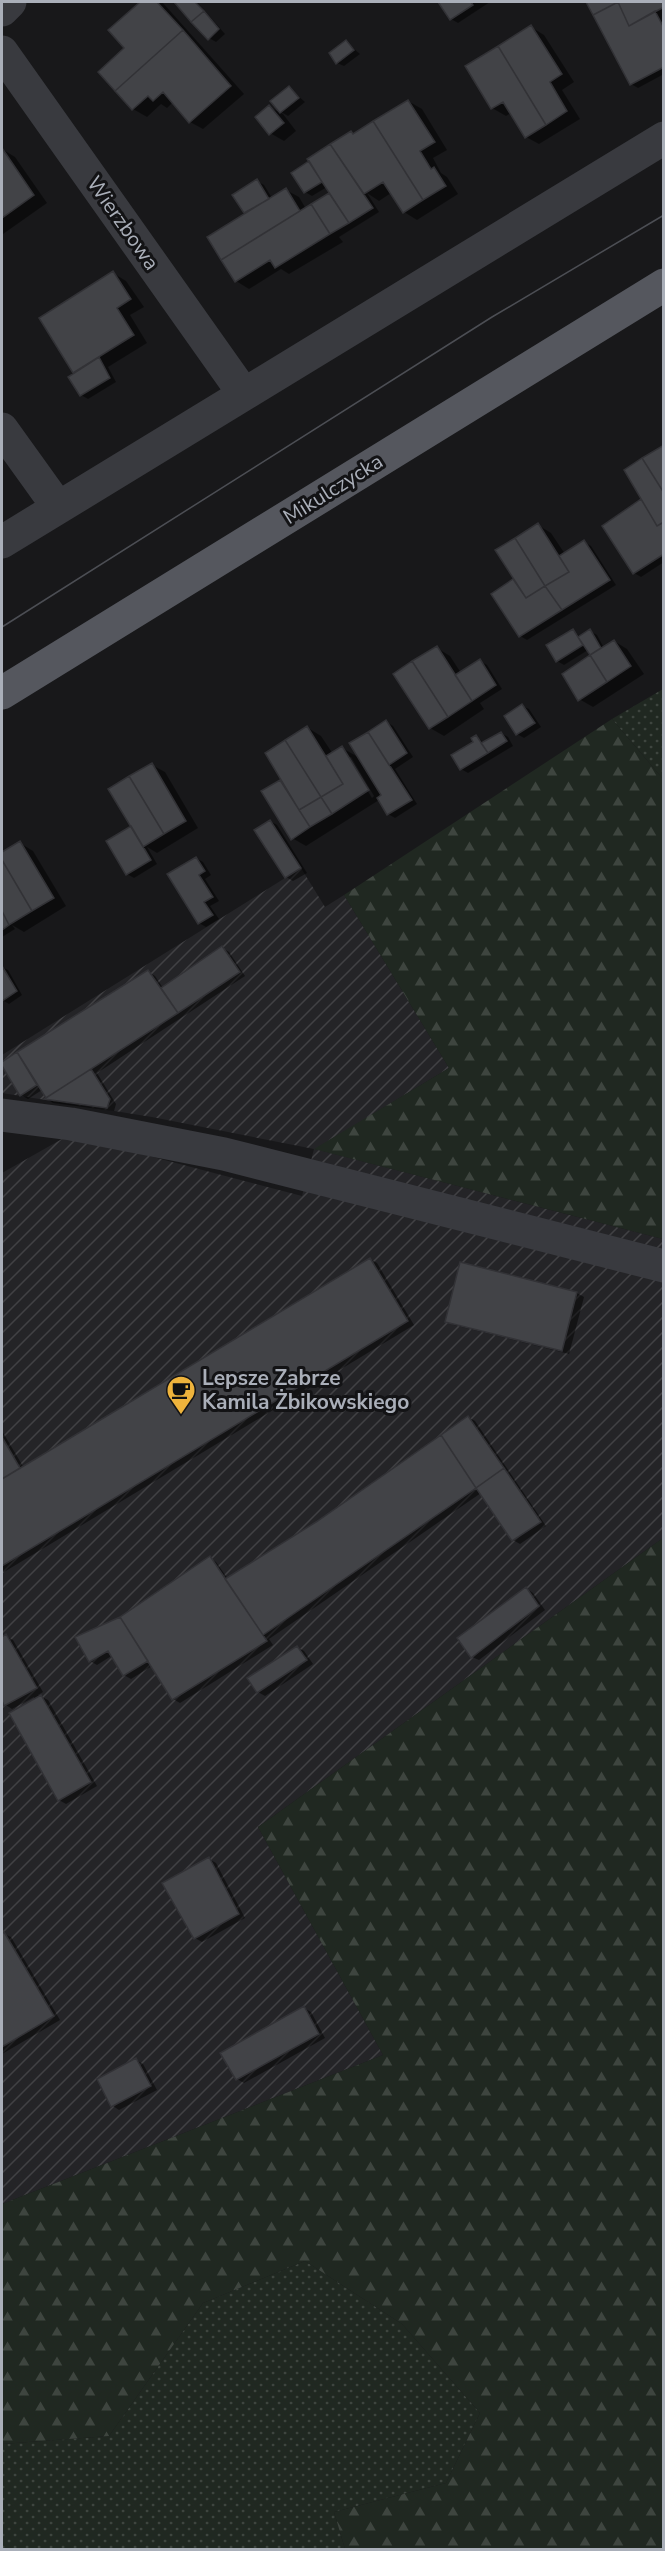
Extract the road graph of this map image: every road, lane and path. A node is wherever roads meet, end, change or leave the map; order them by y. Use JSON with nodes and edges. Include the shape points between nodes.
{"nodes":[{"id":1,"x":10,"y":2,"type":"edge"},
{"id":2,"x":2,"y":10,"type":"edge"},
{"id":3,"x":2,"y":52,"type":"edge"},
{"id":4,"x":663,"y":138,"type":"edge"},
{"id":5,"x":663,"y":285,"type":"edge"},
{"id":6,"x":244,"y":394,"type":"junction"},
{"id":7,"x":2,"y":429,"type":"edge"},
{"id":8,"x":58,"y":507,"type":"junction"},
{"id":9,"x":2,"y":542,"type":"edge"},
{"id":10,"x":2,"y":693,"type":"edge"},
{"id":11,"x":2,"y":1115,"type":"edge"},
{"id":12,"x":663,"y":1266,"type":"edge"}],
"edges":[{"from":1,"to":2,"type":"street"},
{"from":3,"to":6,"type":"street","name":"Wierzbowa"},
{"from":4,"to":6,"type":"street"},
{"from":5,"to":10,"type":"main road","name":"Mikulczycka"},
{"from":6,"to":8,"type":"street"},
{"from":7,"to":8,"type":"street"},
{"from":8,"to":9,"type":"street"},
{"from":11,"to":12,"type":"street","via":[[71,1124],[224,1154]]}]}
